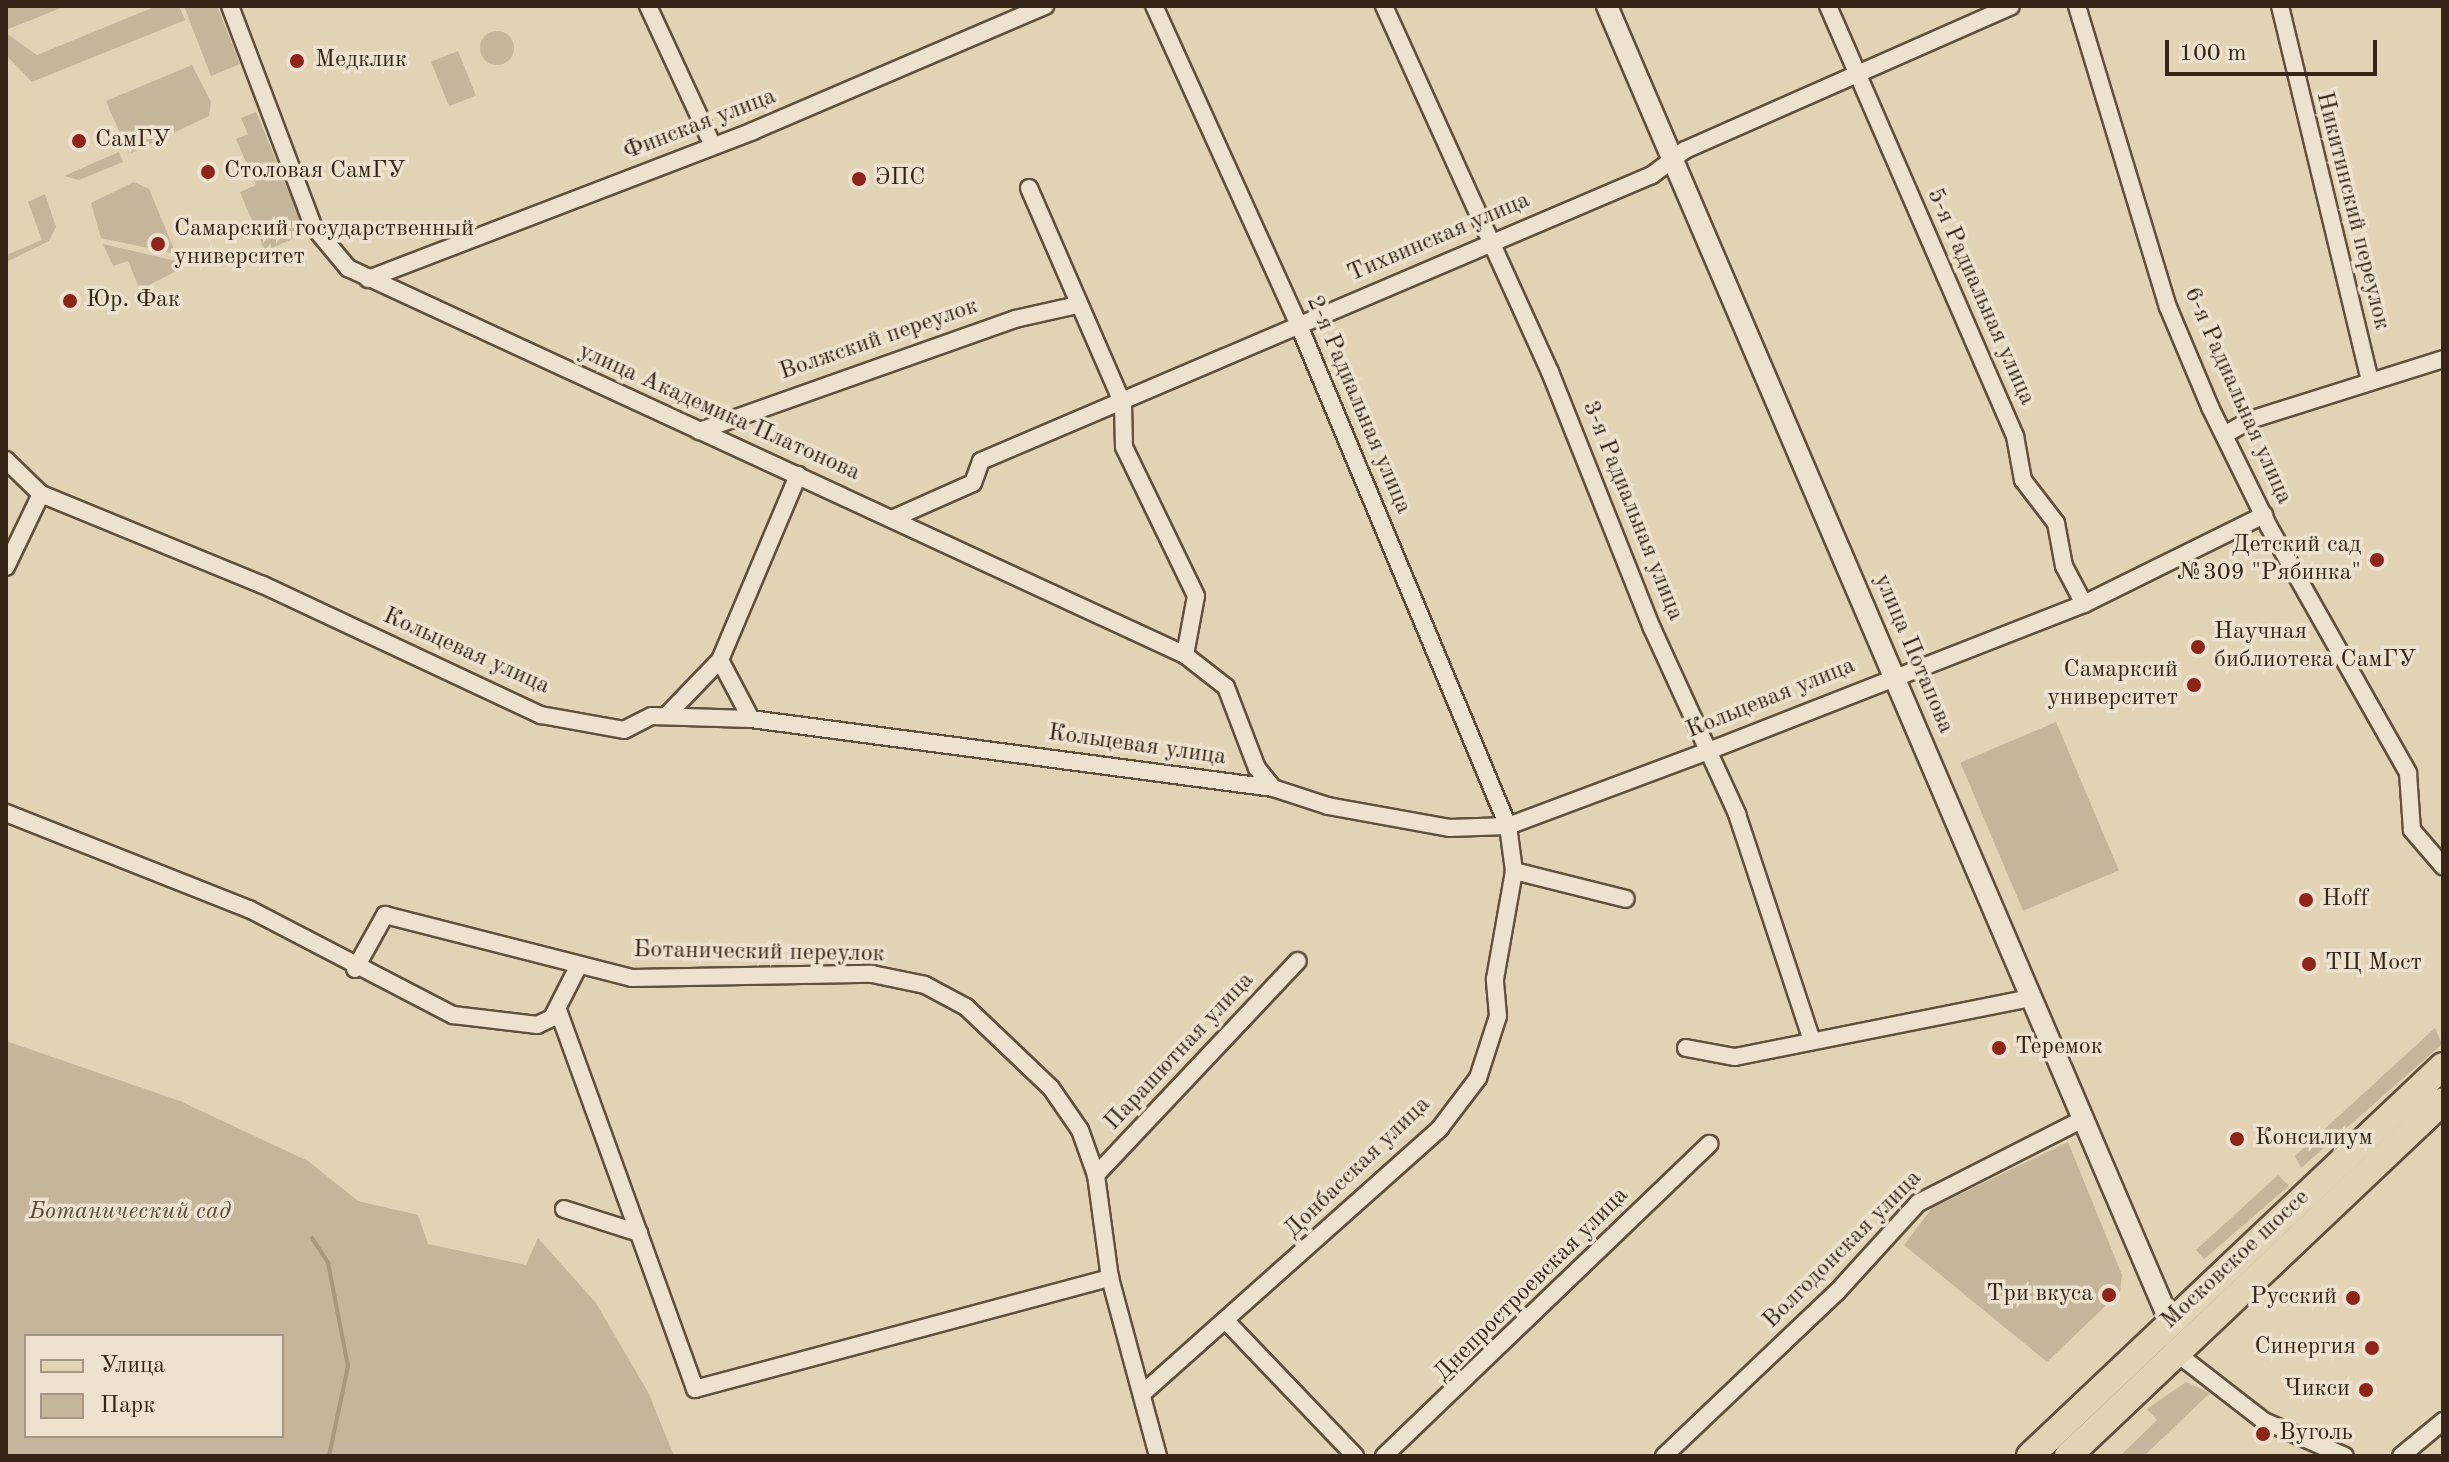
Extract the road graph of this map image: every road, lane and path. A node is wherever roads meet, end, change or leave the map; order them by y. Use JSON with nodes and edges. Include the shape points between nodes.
{"nodes":[{"id":1,"x":230,"y":6,"type":"edge"},
{"id":2,"x":648,"y":6,"type":"edge"},
{"id":3,"x":1045,"y":6,"type":"edge"},
{"id":4,"x":1154,"y":6,"type":"edge"},
{"id":5,"x":1384,"y":6,"type":"edge"},
{"id":6,"x":1607,"y":6,"type":"edge"},
{"id":7,"x":1828,"y":6,"type":"edge"},
{"id":8,"x":2011,"y":6,"type":"edge"},
{"id":9,"x":2077,"y":6,"type":"edge"},
{"id":10,"x":2280,"y":6,"type":"edge"},
{"id":11,"x":1856,"y":74,"type":"junction"},
{"id":12,"x":712,"y":144,"type":"junction"},
{"id":13,"x":1674,"y":161,"type":"junction"},
{"id":14,"x":1029,"y":188,"type":"dead end"},
{"id":15,"x":1490,"y":243,"type":"junction"},
{"id":16,"x":368,"y":279,"type":"junction"},
{"id":17,"x":1077,"y":305,"type":"junction"},
{"id":18,"x":1298,"y":323,"type":"junction"},
{"id":19,"x":2443,"y":359,"type":"edge"},
{"id":20,"x":2370,"y":381,"type":"junction"},
{"id":21,"x":1123,"y":404,"type":"junction"},
{"id":22,"x":699,"y":431,"type":"junction"},
{"id":23,"x":2226,"y":434,"type":"junction"},
{"id":24,"x":6,"y":460,"type":"edge"},
{"id":25,"x":798,"y":475,"type":"junction"},
{"id":26,"x":41,"y":494,"type":"junction"},
{"id":27,"x":2264,"y":515,"type":"junction"},
{"id":28,"x":894,"y":518,"type":"junction"},
{"id":29,"x":6,"y":567,"type":"edge"},
{"id":30,"x":2084,"y":604,"type":"junction"},
{"id":31,"x":1185,"y":655,"type":"junction"},
{"id":32,"x":720,"y":660,"type":"junction"},
{"id":33,"x":1893,"y":674,"type":"junction"},
{"id":34,"x":667,"y":715,"type":"junction"},
{"id":35,"x":751,"y":719,"type":"junction"},
{"id":36,"x":1706,"y":752,"type":"junction"},
{"id":37,"x":1273,"y":788,"type":"junction"},
{"id":38,"x":6,"y":813,"type":"edge"},
{"id":39,"x":1508,"y":826,"type":"junction"},
{"id":40,"x":2443,"y":866,"type":"edge"},
{"id":41,"x":1514,"y":871,"type":"junction"},
{"id":42,"x":1626,"y":899,"type":"dead end"},
{"id":43,"x":1298,"y":961,"type":"dead end"},
{"id":44,"x":355,"y":969,"type":"junction"},
{"id":45,"x":577,"y":969,"type":"junction"},
{"id":46,"x":2031,"y":998,"type":"junction"},
{"id":47,"x":558,"y":1010,"type":"junction"},
{"id":48,"x":1812,"y":1041,"type":"junction"},
{"id":49,"x":1686,"y":1048,"type":"dead end"},
{"id":50,"x":2443,"y":1066,"type":"edge"},
{"id":51,"x":2443,"y":1084,"type":"edge"},
{"id":52,"x":2443,"y":1101,"type":"edge"},
{"id":53,"x":2083,"y":1119,"type":"junction"},
{"id":54,"x":1709,"y":1144,"type":"dead end"},
{"id":55,"x":1096,"y":1175,"type":"junction"},
{"id":56,"x":564,"y":1209,"type":"dead end"},
{"id":57,"x":639,"y":1233,"type":"junction"},
{"id":58,"x":1110,"y":1278,"type":"junction"},
{"id":59,"x":1228,"y":1323,"type":"junction"},
{"id":60,"x":2174,"y":1336,"type":"junction"},
{"id":61,"x":1143,"y":1393,"type":"junction"},
{"id":62,"x":2443,"y":1421,"type":"edge"},
{"id":63,"x":1158,"y":1456,"type":"edge"},
{"id":64,"x":1355,"y":1456,"type":"edge"},
{"id":65,"x":1384,"y":1456,"type":"edge"},
{"id":66,"x":1664,"y":1456,"type":"edge"},
{"id":67,"x":2030,"y":1456,"type":"edge"},
{"id":68,"x":2049,"y":1456,"type":"edge"},
{"id":69,"x":2068,"y":1456,"type":"edge"},
{"id":70,"x":2345,"y":1456,"type":"edge"},
{"id":71,"x":2401,"y":1456,"type":"edge"}],
"edges":[{"from":1,"to":16,"type":"street","name":"улица Академика Платонова","via":[[313,226],[331,253]]},
{"from":2,"to":12,"type":"street"},
{"from":3,"to":12,"type":"street","name":"Финская улица"},
{"from":4,"to":18,"type":"street","name":"2-я Радиальная улица"},
{"from":5,"to":15,"type":"street","name":"3-я Радиальная улица"},
{"from":6,"to":13,"type":"street","name":"улица Потапова"},
{"from":7,"to":11,"type":"street","name":"5-я Радиальная улица"},
{"from":8,"to":11,"type":"street","name":"Тихвинская улица"},
{"from":9,"to":23,"type":"street","name":"6-я Радиальная улица","via":[[2168,307]]},
{"from":10,"to":20,"type":"street","name":"Никитинский переулок"},
{"from":11,"to":13,"type":"street","name":"Тихвинская улица"},
{"from":11,"to":30,"type":"street","name":"5-я Радиальная улица","via":[[2015,436],[2023,480],[2056,523],[2064,566]]},
{"from":12,"to":16,"type":"street","name":"Финская улица"},
{"from":13,"to":15,"type":"street","name":"Тихвинская улица"},
{"from":13,"to":33,"type":"street","name":"улица Потапова"},
{"from":14,"to":17,"type":"street"},
{"from":15,"to":18,"type":"street","name":"Тихвинская улица"},
{"from":15,"to":36,"type":"street","name":"3-я Радиальная улица"},
{"from":16,"to":22,"type":"street","name":"улица Академика Платонова"},
{"from":17,"to":21,"type":"street"},
{"from":17,"to":22,"type":"street","name":"Волжский переулок","via":[[1015,319]]},
{"from":18,"to":21,"type":"street","name":"Тихвинская улица"},
{"from":18,"to":39,"type":"street","name":"2-я Радиальная улица"},
{"from":19,"to":20,"type":"street"},
{"from":20,"to":23,"type":"street"},
{"from":21,"to":28,"type":"street","name":"Тихвинская улица","via":[[981,461],[973,483]]},
{"from":21,"to":31,"type":"street","via":[[1124,447],[1196,596]]},
{"from":22,"to":25,"type":"street","name":"улица Академика Платонова"},
{"from":23,"to":27,"type":"street","name":"6-я Радиальная улица"},
{"from":24,"to":26,"type":"street","name":"Кольцевая улица"},
{"from":25,"to":28,"type":"street","name":"улица Академика Платонова"},
{"from":25,"to":32,"type":"street"},
{"from":26,"to":29,"type":"street"},
{"from":26,"to":34,"type":"street","name":"Кольцевая улица","via":[[263,585],[541,715],[624,730]]},
{"from":27,"to":30,"type":"street","name":"Кольцевая улица"},
{"from":27,"to":40,"type":"street","name":"6-я Радиальная улица","via":[[2408,773],[2412,830]]},
{"from":28,"to":31,"type":"street","name":"улица Академика Платонова"},
{"from":30,"to":33,"type":"street","name":"Кольцевая улица"},
{"from":31,"to":37,"type":"street","name":"улица Академика Платонова","via":[[1226,687],[1257,768]]},
{"from":32,"to":34,"type":"street"},
{"from":32,"to":35,"type":"street"},
{"from":33,"to":36,"type":"street","name":"Кольцевая улица"},
{"from":33,"to":46,"type":"street","name":"улица Потапова"},
{"from":34,"to":35,"type":"street","name":"Кольцевая улица"},
{"from":35,"to":37,"type":"street","name":"Кольцевая улица"},
{"from":36,"to":39,"type":"street","name":"Кольцевая улица"},
{"from":36,"to":48,"type":"street","name":"3-я Радиальная улица","via":[[1737,814]]},
{"from":37,"to":39,"type":"street","name":"Кольцевая улица","via":[[1328,806],[1449,828]]},
{"from":38,"to":44,"type":"street","via":[[249,909]]},
{"from":39,"to":41,"type":"street","name":"Донбасская улица"},
{"from":41,"to":42,"type":"street"},
{"from":41,"to":59,"type":"street","name":"Донбасская улица","via":[[1495,979],[1498,1016],[1478,1078],[1440,1128]]},
{"from":43,"to":55,"type":"street","name":"Парашютная улица"},
{"from":44,"to":45,"type":"street","name":"Ботанический переулок","via":[[385,915]]},
{"from":44,"to":47,"type":"street","via":[[485,1023],[537,1025]]},
{"from":45,"to":47,"type":"street"},
{"from":45,"to":55,"type":"street","name":"Ботанический переулок","via":[[632,978],[872,974],[925,985],[966,1007],[1051,1088],[1080,1130]]},
{"from":46,"to":48,"type":"street"},
{"from":46,"to":53,"type":"street","name":"улица Потапова"},
{"from":47,"to":57,"type":"street"},
{"from":48,"to":49,"type":"street","via":[[1735,1057]]},
{"from":50,"to":60,"type":"main road","name":"Московское шоссе"},
{"from":51,"to":60,"type":"main road","name":"Московское шоссе"},
{"from":52,"to":60,"type":"main road","name":"Московское шоссе"},
{"from":53,"to":60,"type":"street","name":"улица Потапова"},
{"from":53,"to":66,"type":"street","name":"Волгодонская улица","via":[[1918,1203],[1837,1292]]},
{"from":54,"to":65,"type":"street","name":"Днепростроевская улица"},
{"from":55,"to":58,"type":"street","name":"Ботанический переулок"},
{"from":56,"to":57,"type":"street"},
{"from":57,"to":58,"type":"street","via":[[695,1389]]},
{"from":58,"to":61,"type":"street","name":"Ботанический переулок"},
{"from":59,"to":61,"type":"street","name":"Донбасская улица"},
{"from":59,"to":64,"type":"street"},
{"from":60,"to":67,"type":"main road","name":"Московское шоссе"},
{"from":60,"to":68,"type":"main road","name":"Московское шоссе"},
{"from":60,"to":69,"type":"main road","name":"Московское шоссе"},
{"from":60,"to":70,"type":"street","via":[[2264,1421]]},
{"from":61,"to":63,"type":"street","name":"Ботанический переулок"},
{"from":62,"to":71,"type":"street"}]}
